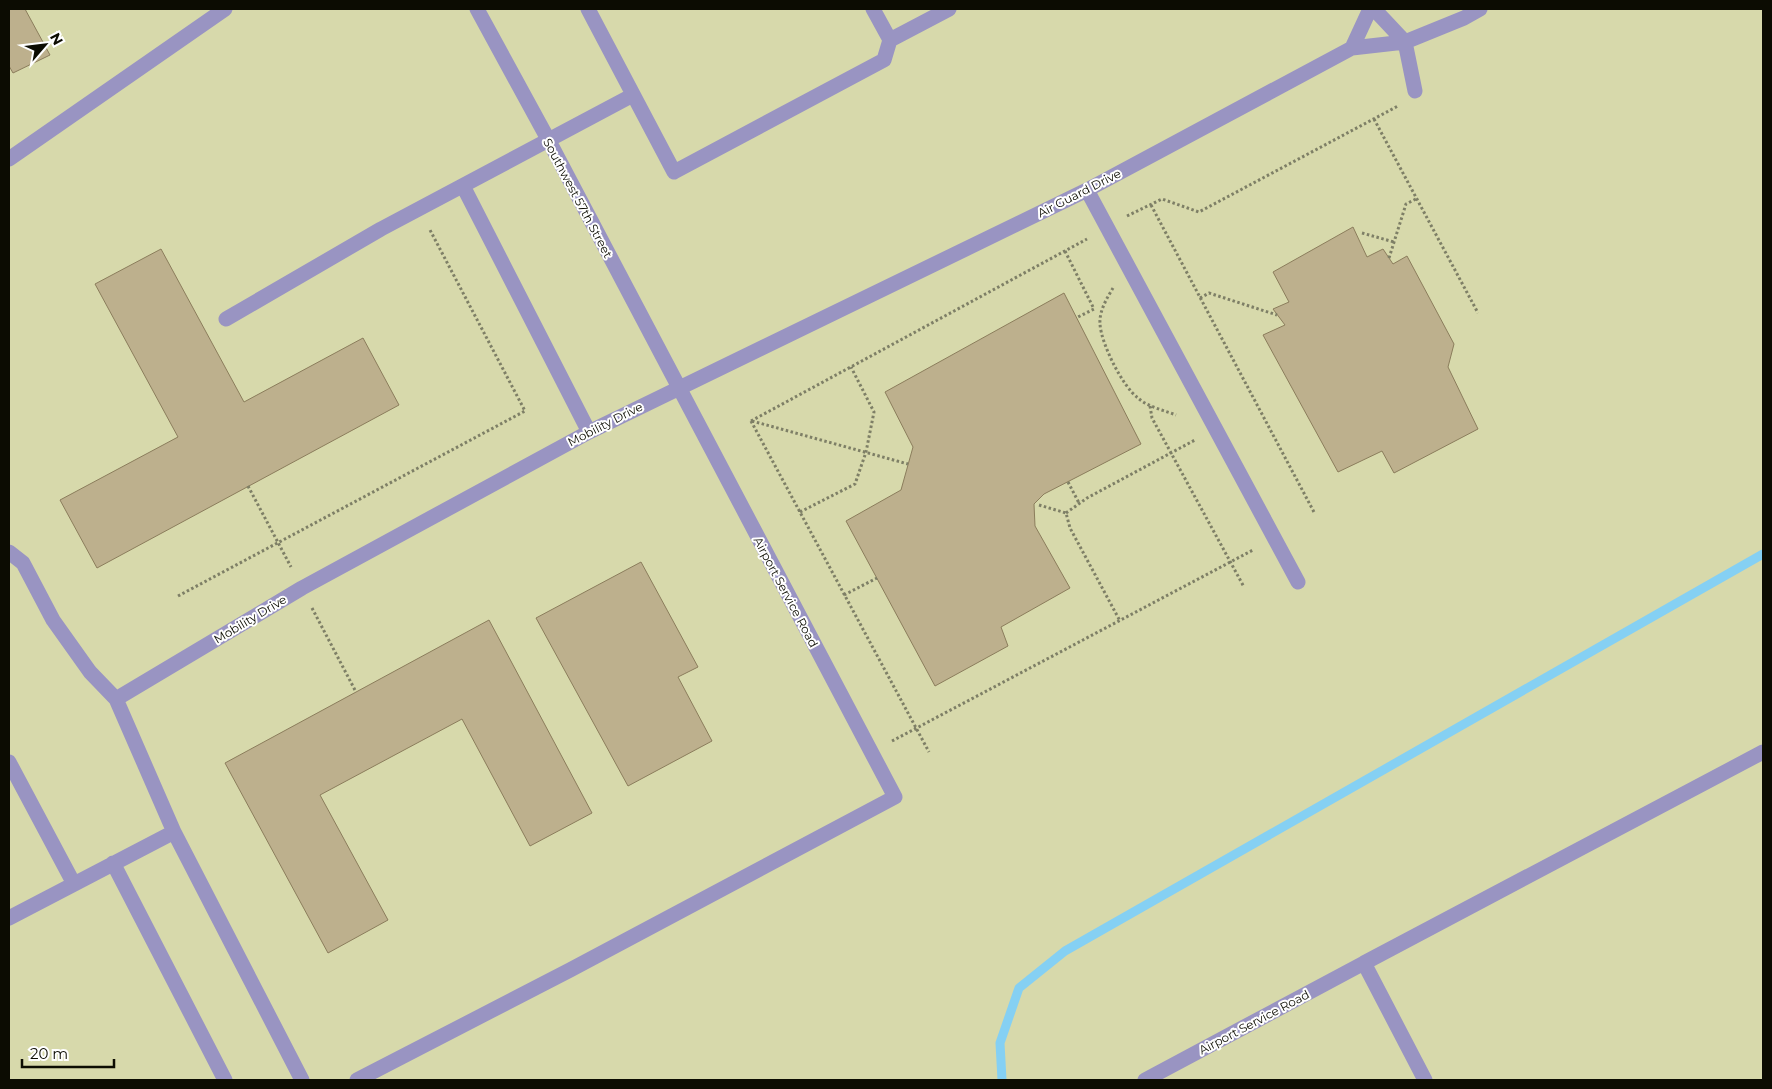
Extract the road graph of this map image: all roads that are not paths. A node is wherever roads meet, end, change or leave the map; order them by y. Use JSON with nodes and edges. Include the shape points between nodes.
{"nodes":[{"id":1,"x":225,"y":9,"type":"edge"},
{"id":2,"x":477,"y":9,"type":"edge"},
{"id":3,"x":588,"y":9,"type":"edge"},
{"id":4,"x":873,"y":9,"type":"edge"},
{"id":5,"x":949,"y":9,"type":"edge"},
{"id":6,"x":1372,"y":9,"type":"edge"},
{"id":7,"x":1480,"y":9,"type":"edge"},
{"id":8,"x":890,"y":40,"type":"junction"},
{"id":9,"x":1405,"y":42,"type":"junction"},
{"id":10,"x":1352,"y":48,"type":"junction"},
{"id":11,"x":1415,"y":91,"type":"dead end"},
{"id":12,"x":633,"y":95,"type":"junction"},
{"id":13,"x":548,"y":141,"type":"junction"},
{"id":14,"x":9,"y":159,"type":"edge"},
{"id":15,"x":462,"y":186,"type":"junction"},
{"id":16,"x":1087,"y":190,"type":"junction"},
{"id":17,"x":226,"y":319,"type":"dead end"},
{"id":18,"x":678,"y":388,"type":"junction"},
{"id":19,"x":589,"y":432,"type":"junction"},
{"id":20,"x":9,"y":552,"type":"edge"},
{"id":21,"x":1298,"y":582,"type":"dead end"},
{"id":22,"x":116,"y":699,"type":"junction"},
{"id":23,"x":1763,"y":752,"type":"edge"},
{"id":24,"x":9,"y":762,"type":"edge"},
{"id":25,"x":174,"y":832,"type":"junction"},
{"id":26,"x":113,"y":864,"type":"junction"},
{"id":27,"x":74,"y":884,"type":"junction"},
{"id":28,"x":9,"y":918,"type":"edge"},
{"id":29,"x":1364,"y":963,"type":"junction"},
{"id":30,"x":225,"y":1080,"type":"edge"},
{"id":31,"x":302,"y":1080,"type":"edge"},
{"id":32,"x":357,"y":1080,"type":"edge"},
{"id":33,"x":1145,"y":1080,"type":"edge"},
{"id":34,"x":1425,"y":1080,"type":"edge"}],
"edges":[{"from":1,"to":14,"type":"lane"},
{"from":2,"to":13,"type":"lane","name":"Southwest 57th Street"},
{"from":3,"to":12,"type":"lane"},
{"from":4,"to":8,"type":"lane"},
{"from":5,"to":8,"type":"lane"},
{"from":6,"to":9,"type":"lane"},
{"from":6,"to":10,"type":"lane"},
{"from":7,"to":9,"type":"lane","name":"Air Guard Drive"},
{"from":8,"to":12,"type":"lane","via":[[884,60],[674,172]]},
{"from":9,"to":10,"type":"lane","name":"Air Guard Drive"},
{"from":9,"to":11,"type":"lane"},
{"from":10,"to":16,"type":"lane","name":"Air Guard Drive"},
{"from":12,"to":13,"type":"lane"},
{"from":13,"to":15,"type":"lane"},
{"from":13,"to":18,"type":"lane","name":"Southwest 57th Street"},
{"from":15,"to":17,"type":"lane"},
{"from":15,"to":19,"type":"lane"},
{"from":16,"to":18,"type":"lane","name":"Air Guard Drive"},
{"from":16,"to":21,"type":"lane"},
{"from":18,"to":19,"type":"lane","name":"Mobility Drive"},
{"from":18,"to":32,"type":"lane","name":"Airport Service Road","via":[[895,797]]},
{"from":19,"to":22,"type":"lane","name":"Mobility Drive","via":[[302,588]]},
{"from":20,"to":22,"type":"lane","via":[[23,563],[53,620],[90,672]]},
{"from":22,"to":25,"type":"lane"},
{"from":23,"to":29,"type":"lane","name":"Airport Service Road"},
{"from":24,"to":27,"type":"lane"},
{"from":25,"to":26,"type":"lane"},
{"from":25,"to":31,"type":"lane"},
{"from":26,"to":27,"type":"lane"},
{"from":26,"to":30,"type":"lane"},
{"from":27,"to":28,"type":"lane"},
{"from":29,"to":33,"type":"lane","name":"Airport Service Road"},
{"from":29,"to":34,"type":"lane"}]}
